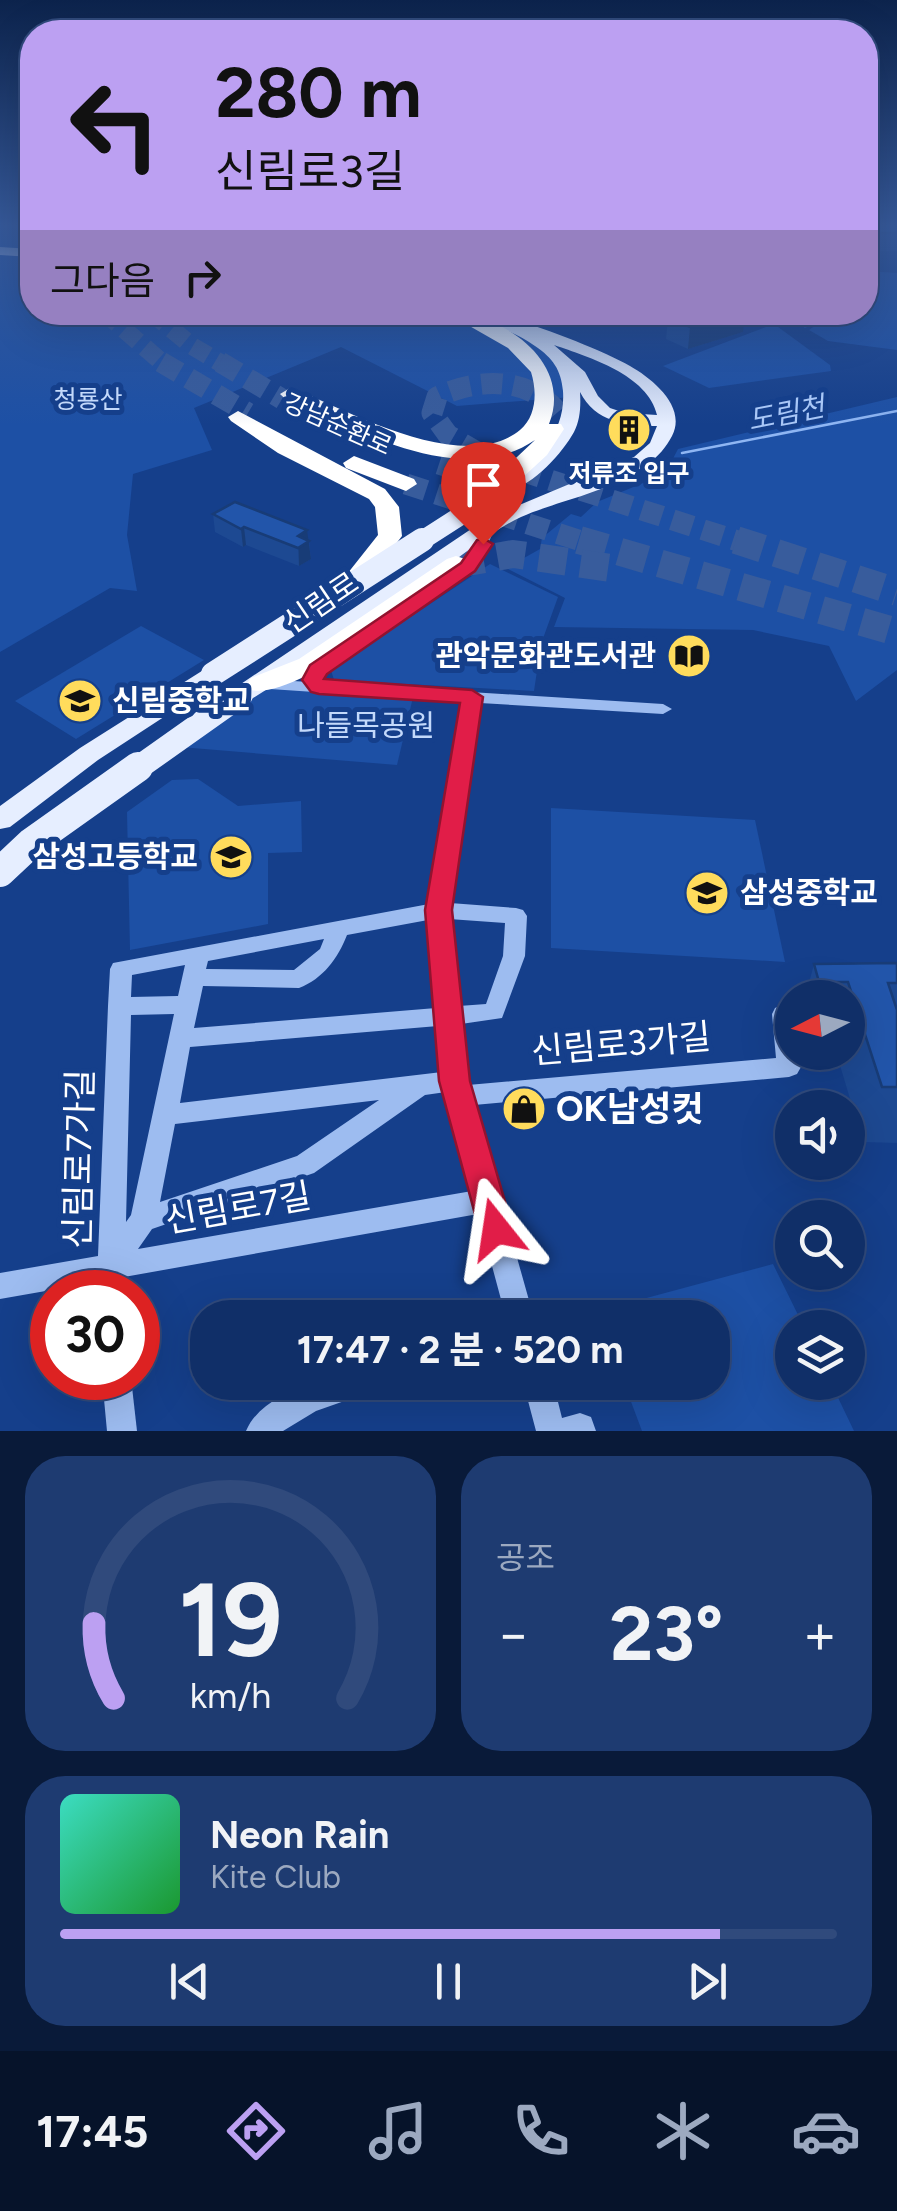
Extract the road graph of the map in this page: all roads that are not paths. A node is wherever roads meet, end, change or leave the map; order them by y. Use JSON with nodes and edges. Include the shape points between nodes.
{"nodes":[{"id":1,"x":477,"y":325,"type":"edge"},
{"id":2,"x":508,"y":325,"type":"edge"},
{"id":3,"x":514,"y":328,"type":"junction"},
{"id":4,"x":565,"y":363,"type":"junction"},
{"id":5,"x":660,"y":403,"type":"junction"},
{"id":6,"x":566,"y":411,"type":"joint"},
{"id":7,"x":439,"y":464,"type":"tunnel mouth"},
{"id":8,"x":406,"y":484,"type":"tunnel mouth"},
{"id":9,"x":485,"y":500,"type":"joint"},
{"id":10,"x":488,"y":529,"type":"junction"},
{"id":11,"x":456,"y":564,"type":"tunnel mouth"},
{"id":12,"x":349,"y":588,"type":"junction"},
{"id":13,"x":213,"y":674,"type":"junction"},
{"id":14,"x":314,"y":676,"type":"junction"},
{"id":15,"x":251,"y":689,"type":"junction"},
{"id":16,"x":472,"y":697,"type":"junction"},
{"id":17,"x":663,"y":709,"type":"dead end"},
{"id":18,"x":108,"y":742,"type":"junction"},
{"id":19,"x":168,"y":746,"type":"junction"},
{"id":20,"x":0,"y":820,"type":"edge"},
{"id":21,"x":0,"y":872,"type":"edge"},
{"id":22,"x":438,"y":910,"type":"junction"},
{"id":23,"x":338,"y":929,"type":"junction"},
{"id":24,"x":195,"y":966,"type":"junction"},
{"id":25,"x":187,"y":1005,"type":"junction"},
{"id":26,"x":119,"y":1006,"type":"junction"},
{"id":27,"x":448,"y":1016,"type":"junction"},
{"id":28,"x":179,"y":1039,"type":"junction"},
{"id":29,"x":775,"y":1068,"type":"edge"},
{"id":30,"x":420,"y":1085,"type":"junction"},
{"id":31,"x":457,"y":1089,"type":"junction"},
{"id":32,"x":165,"y":1114,"type":"junction"},
{"id":33,"x":488,"y":1200,"type":"junction"},
{"id":34,"x":143,"y":1220,"type":"junction"},
{"id":35,"x":109,"y":1270,"type":"edge"},
{"id":36,"x":115,"y":1270,"type":"edge"},
{"id":37,"x":156,"y":1270,"type":"edge"},
{"id":38,"x":30,"y":1284,"type":"edge"},
{"id":39,"x":0,"y":1286,"type":"edge"},
{"id":40,"x":515,"y":1300,"type":"edge"},
{"id":41,"x":119,"y":1400,"type":"edge"},
{"id":42,"x":303,"y":1400,"type":"edge"},
{"id":43,"x":543,"y":1400,"type":"edge"},
{"id":44,"x":274,"y":1425,"type":"edge"},
{"id":45,"x":122,"y":1431,"type":"edge"},
{"id":46,"x":551,"y":1431,"type":"edge"},
{"id":47,"x":567,"y":1431,"type":"edge"},
{"id":48,"x":581,"y":1431,"type":"edge"}],
"edges":[{"from":1,"to":7,"type":"highway","name":"강남순환로","via":[[517,348],[540,371],[542,421],[525,439],[489,450],[432,448],[286,397]]},
{"from":2,"to":3,"type":"main road"},
{"from":3,"to":4,"type":"main road"},
{"from":3,"to":5,"type":"main road","via":[[591,354]]},
{"from":4,"to":5,"type":"main road","via":[[594,363]]},
{"from":4,"to":5,"type":"main road","via":[[605,412],[630,419]]},
{"from":4,"to":6,"type":"main road"},
{"from":5,"to":10,"type":"main road","name":"신림로","via":[[658,445],[636,466]]},
{"from":6,"to":9,"type":"highway","via":[[539,450]]},
{"from":8,"to":12,"type":"highway","name":"강남순환로","via":[[243,415],[286,448],[362,484],[387,507],[390,536]]},
{"from":9,"to":12,"type":"main road","name":"신림로","bridge":true},
{"from":10,"to":14,"type":"street","via":[[468,567]]},
{"from":10,"to":15,"type":"main road","name":"신림로"},
{"from":11,"to":14,"type":"highway"},
{"from":12,"to":13,"type":"main road","name":"신림로","bridge":true},
{"from":13,"to":15,"type":"main road","via":[[204,686],[209,696]]},
{"from":13,"to":18,"type":"main road","name":"신림로"},
{"from":14,"to":15,"type":"highway"},
{"from":14,"to":16,"type":"street"},
{"from":15,"to":19,"type":"main road","name":"신림로","bridge":true},
{"from":16,"to":17,"type":"street"},
{"from":16,"to":22,"type":"street"},
{"from":18,"to":19,"type":"main road","via":[[158,722],[172,734]]},
{"from":18,"to":20,"type":"main road","name":"신림로"},
{"from":19,"to":21,"type":"main road","name":"신림로","bridge":true,"via":[[31,842]]},
{"from":22,"to":23,"type":"street","name":"신림로7가길"},
{"from":22,"to":27,"type":"street"},
{"from":22,"to":27,"type":"street","name":"신림로3가길","via":[[516,916],[514,956],[494,1012]]},
{"from":23,"to":24,"type":"street","name":"신림로7가길"},
{"from":23,"to":24,"type":"street","name":"신림로7가길","via":[[329,954],[299,979]]},
{"from":24,"to":25,"type":"street","name":"신림로7가길"},
{"from":24,"to":26,"type":"street","name":"신림로7가길","via":[[120,969]]},
{"from":25,"to":26,"type":"street"},
{"from":25,"to":28,"type":"street","name":"신림로7가길"},
{"from":26,"to":35,"type":"street","name":"신림로7가길"},
{"from":27,"to":28,"type":"street","name":"신림로3가길"},
{"from":27,"to":31,"type":"street"},
{"from":28,"to":32,"type":"street","name":"신림로7가길"},
{"from":29,"to":31,"type":"street","name":"신림로3가길"},
{"from":30,"to":31,"type":"street","name":"신림로3가길"},
{"from":30,"to":32,"type":"street","name":"신림로3가길"},
{"from":30,"to":34,"type":"street","name":"신림로7가길","via":[[305,1165]]},
{"from":31,"to":33,"type":"street"},
{"from":32,"to":34,"type":"street","name":"신림로7가길"},
{"from":33,"to":37,"type":"street","name":"신림로7길"},
{"from":33,"to":40,"type":"street"},
{"from":34,"to":36,"type":"street","name":"신림로7가길"},
{"from":38,"to":39,"type":"street","name":"신림로7길"},
{"from":41,"to":45,"type":"street"},
{"from":42,"to":44,"type":"street"},
{"from":43,"to":46,"type":"street"},
{"from":47,"to":48,"type":"street"}]}
